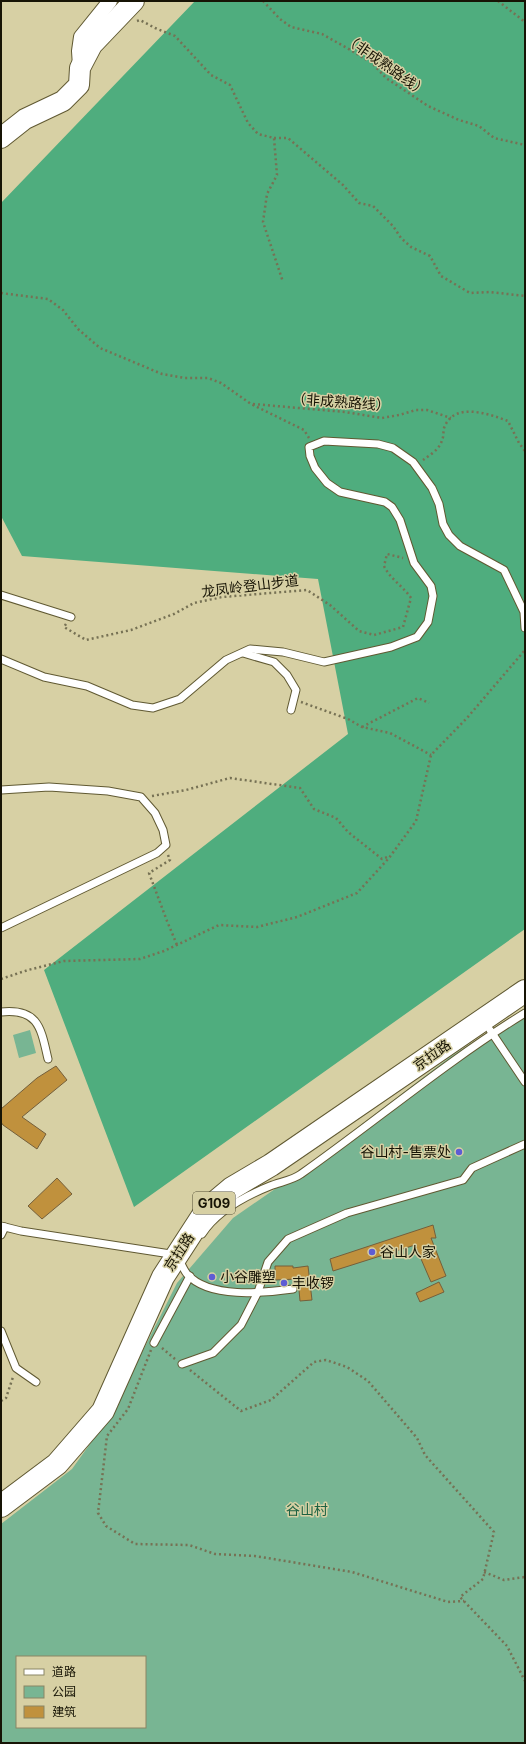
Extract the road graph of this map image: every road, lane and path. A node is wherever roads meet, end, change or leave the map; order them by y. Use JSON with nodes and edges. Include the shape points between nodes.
{"nodes":[{"id":1,"x":110,"y":1,"type":"edge"},
{"id":2,"x":134,"y":1,"type":"edge"},
{"id":3,"x":263,"y":1,"type":"edge"},
{"id":4,"x":498,"y":1,"type":"edge"},
{"id":5,"x":134,"y":21,"type":"dead end"},
{"id":6,"x":525,"y":22,"type":"edge"},
{"id":7,"x":80,"y":68,"type":"junction"},
{"id":8,"x":1,"y":138,"type":"edge"},
{"id":9,"x":274,"y":138,"type":"junction"},
{"id":10,"x":525,"y":145,"type":"edge"},
{"id":11,"x":284,"y":282,"type":"dead end"},
{"id":12,"x":1,"y":294,"type":"edge"},
{"id":13,"x":525,"y":296,"type":"edge"},
{"id":14,"x":251,"y":404,"type":"junction"},
{"id":15,"x":451,"y":418,"type":"junction"},
{"id":16,"x":314,"y":445,"type":"junction"},
{"id":17,"x":525,"y":451,"type":"edge"},
{"id":18,"x":413,"y":462,"type":"junction"},
{"id":19,"x":414,"y":563,"type":"junction"},
{"id":20,"x":1,"y":595,"type":"edge"},
{"id":21,"x":71,"y":617,"type":"joint"},
{"id":22,"x":525,"y":628,"type":"edge"},
{"id":23,"x":525,"y":650,"type":"edge"},
{"id":24,"x":243,"y":653,"type":"junction"},
{"id":25,"x":1,"y":659,"type":"edge"},
{"id":26,"x":294,"y":699,"type":"junction"},
{"id":27,"x":429,"y":703,"type":"dead end"},
{"id":28,"x":291,"y":710,"type":"dead end"},
{"id":29,"x":362,"y":727,"type":"junction"},
{"id":30,"x":431,"y":755,"type":"junction"},
{"id":31,"x":1,"y":790,"type":"edge"},
{"id":32,"x":141,"y":797,"type":"junction"},
{"id":33,"x":166,"y":845,"type":"junction"},
{"id":34,"x":391,"y":855,"type":"junction"},
{"id":35,"x":1,"y":928,"type":"edge"},
{"id":36,"x":177,"y":945,"type":"junction"},
{"id":37,"x":1,"y":980,"type":"edge"},
{"id":38,"x":525,"y":991,"type":"edge"},
{"id":39,"x":1,"y":1012,"type":"edge"},
{"id":40,"x":525,"y":1013,"type":"edge"},
{"id":41,"x":488,"y":1026,"type":"junction"},
{"id":42,"x":48,"y":1059,"type":"dead end"},
{"id":43,"x":525,"y":1082,"type":"edge"},
{"id":44,"x":525,"y":1144,"type":"edge"},
{"id":45,"x":3,"y":1226,"type":"edge"},
{"id":46,"x":1,"y":1235,"type":"edge"},
{"id":47,"x":197,"y":1243,"type":"dead end"},
{"id":48,"x":182,"y":1260,"type":"junction"},
{"id":49,"x":190,"y":1276,"type":"junction"},
{"id":50,"x":293,"y":1289,"type":"dead end"},
{"id":51,"x":258,"y":1292,"type":"junction"},
{"id":52,"x":1,"y":1331,"type":"edge"},
{"id":53,"x":154,"y":1343,"type":"junction"},
{"id":54,"x":182,"y":1364,"type":"junction"},
{"id":55,"x":16,"y":1368,"type":"junction"},
{"id":56,"x":36,"y":1382,"type":"dead end"},
{"id":57,"x":1,"y":1401,"type":"edge"},
{"id":58,"x":1,"y":1506,"type":"edge"},
{"id":59,"x":484,"y":1572,"type":"junction"},
{"id":60,"x":525,"y":1577,"type":"edge"},
{"id":61,"x":464,"y":1601,"type":"junction"},
{"id":62,"x":525,"y":1681,"type":"edge"}],
"edges":[{"from":1,"to":7,"type":"street","via":[[81,37]]},
{"from":2,"to":7,"type":"street","via":[[92,45]]},
{"from":3,"to":10,"type":"path","name":"（非成熟路线）","via":[[291,27],[322,34],[347,48],[372,63],[386,78],[428,106],[480,126],[494,138]]},
{"from":4,"to":6,"type":"path"},
{"from":5,"to":9,"type":"path","via":[[140,20],[176,36],[211,75],[230,85],[248,123],[258,134]]},
{"from":7,"to":8,"type":"street","via":[[79,85],[62,101],[25,119]]},
{"from":9,"to":11,"type":"path","via":[[277,175],[267,194],[263,222]]},
{"from":9,"to":13,"type":"path","via":[[288,138],[359,203],[373,206],[393,226],[400,238],[411,247],[430,256],[441,276],[470,293],[490,292]]},
{"from":12,"to":14,"type":"path","via":[[48,299],[63,310],[78,329],[100,348],[162,374],[208,378]]},
{"from":14,"to":15,"type":"path","name":"（非成熟路线）","via":[[345,412],[382,418],[427,410]]},
{"from":14,"to":16,"type":"path","via":[[304,430]]},
{"from":15,"to":17,"type":"path","via":[[466,411],[487,413],[508,421]]},
{"from":15,"to":18,"type":"path","via":[[444,428],[442,442],[423,460]]},
{"from":16,"to":18,"type":"lane","via":[[324,441],[378,444],[393,448]]},
{"from":16,"to":19,"type":"lane","via":[[309,447],[310,456],[315,468],[327,483],[340,492],[385,502],[392,507],[400,520]]},
{"from":18,"to":22,"type":"lane","via":[[432,488],[449,536],[460,546],[504,570],[524,612]]},
{"from":19,"to":21,"type":"path","name":"龙凤岭登山步道","via":[[387,554],[384,566],[387,573],[411,598],[403,627],[374,635],[359,631],[330,605],[307,590],[222,597],[194,603],[174,614],[131,630],[86,640],[64,627]]},
{"from":19,"to":24,"type":"lane","via":[[431,586],[433,596],[428,622],[417,637],[391,647],[324,662],[283,652],[250,649]]},
{"from":20,"to":21,"type":"lane"},
{"from":23,"to":30,"type":"path","via":[[467,718]]},
{"from":24,"to":25,"type":"lane","via":[[226,660],[180,699],[153,708],[132,705],[87,686],[44,677]]},
{"from":24,"to":26,"type":"lane","via":[[274,662],[287,675],[296,690]]},
{"from":26,"to":28,"type":"lane"},
{"from":26,"to":29,"type":"path","via":[[348,719]]},
{"from":27,"to":29,"type":"path","via":[[418,698]]},
{"from":29,"to":30,"type":"path","via":[[390,733]]},
{"from":30,"to":34,"type":"path","via":[[416,821]]},
{"from":31,"to":32,"type":"lane","via":[[49,787],[108,791]]},
{"from":32,"to":33,"type":"lane","via":[[155,813],[163,830]]},
{"from":32,"to":34,"type":"path","via":[[186,790],[230,778],[300,788],[314,809],[336,818],[348,832],[382,859]]},
{"from":33,"to":35,"type":"lane","via":[[156,853]]},
{"from":33,"to":36,"type":"path","via":[[170,860],[149,874]]},
{"from":34,"to":36,"type":"path","via":[[357,893],[297,917],[257,927],[219,925]]},
{"from":36,"to":37,"type":"path","via":[[140,959],[64,961]]},
{"from":38,"to":41,"type":"highway","name":"京拉路","number":"G109"},
{"from":39,"to":42,"type":"lane","via":[[12,1011],[30,1016],[40,1027]]},
{"from":40,"to":41,"type":"lane"},
{"from":41,"to":43,"type":"lane"},
{"from":41,"to":47,"type":"lane","via":[[409,1093],[300,1175],[257,1191],[224,1210]]},
{"from":41,"to":48,"type":"highway","name":"京拉路","number":"G109","via":[[232,1188],[207,1209]]},
{"from":44,"to":51,"type":"lane","via":[[472,1168],[463,1180],[347,1213],[288,1239],[268,1262]]},
{"from":45,"to":46,"type":"lane"},
{"from":45,"to":48,"type":"lane"},
{"from":48,"to":49,"type":"lane","via":[[186,1274]]},
{"from":48,"to":58,"type":"highway","name":"京拉路","number":"G109","via":[[163,1277],[103,1411],[57,1464]]},
{"from":49,"to":51,"type":"lane","via":[[206,1287],[222,1291]]},
{"from":49,"to":53,"type":"lane"},
{"from":50,"to":51,"type":"lane"},
{"from":51,"to":54,"type":"lane","via":[[241,1325],[213,1353]]},
{"from":52,"to":55,"type":"lane"},
{"from":53,"to":54,"type":"path"},
{"from":53,"to":61,"type":"path","via":[[128,1409],[107,1436],[98,1512],[106,1526],[135,1544],[189,1545],[215,1554],[255,1556],[352,1572],[448,1602]]},
{"from":54,"to":59,"type":"path","via":[[241,1411],[271,1400],[314,1362],[326,1360],[347,1366],[368,1381],[417,1438],[425,1455],[494,1532]]},
{"from":55,"to":56,"type":"lane"},
{"from":55,"to":57,"type":"path","via":[[6,1398]]},
{"from":59,"to":60,"type":"path","via":[[504,1580]]},
{"from":59,"to":61,"type":"path","via":[[483,1579],[460,1597]]},
{"from":61,"to":62,"type":"path","via":[[507,1646]]}]}
